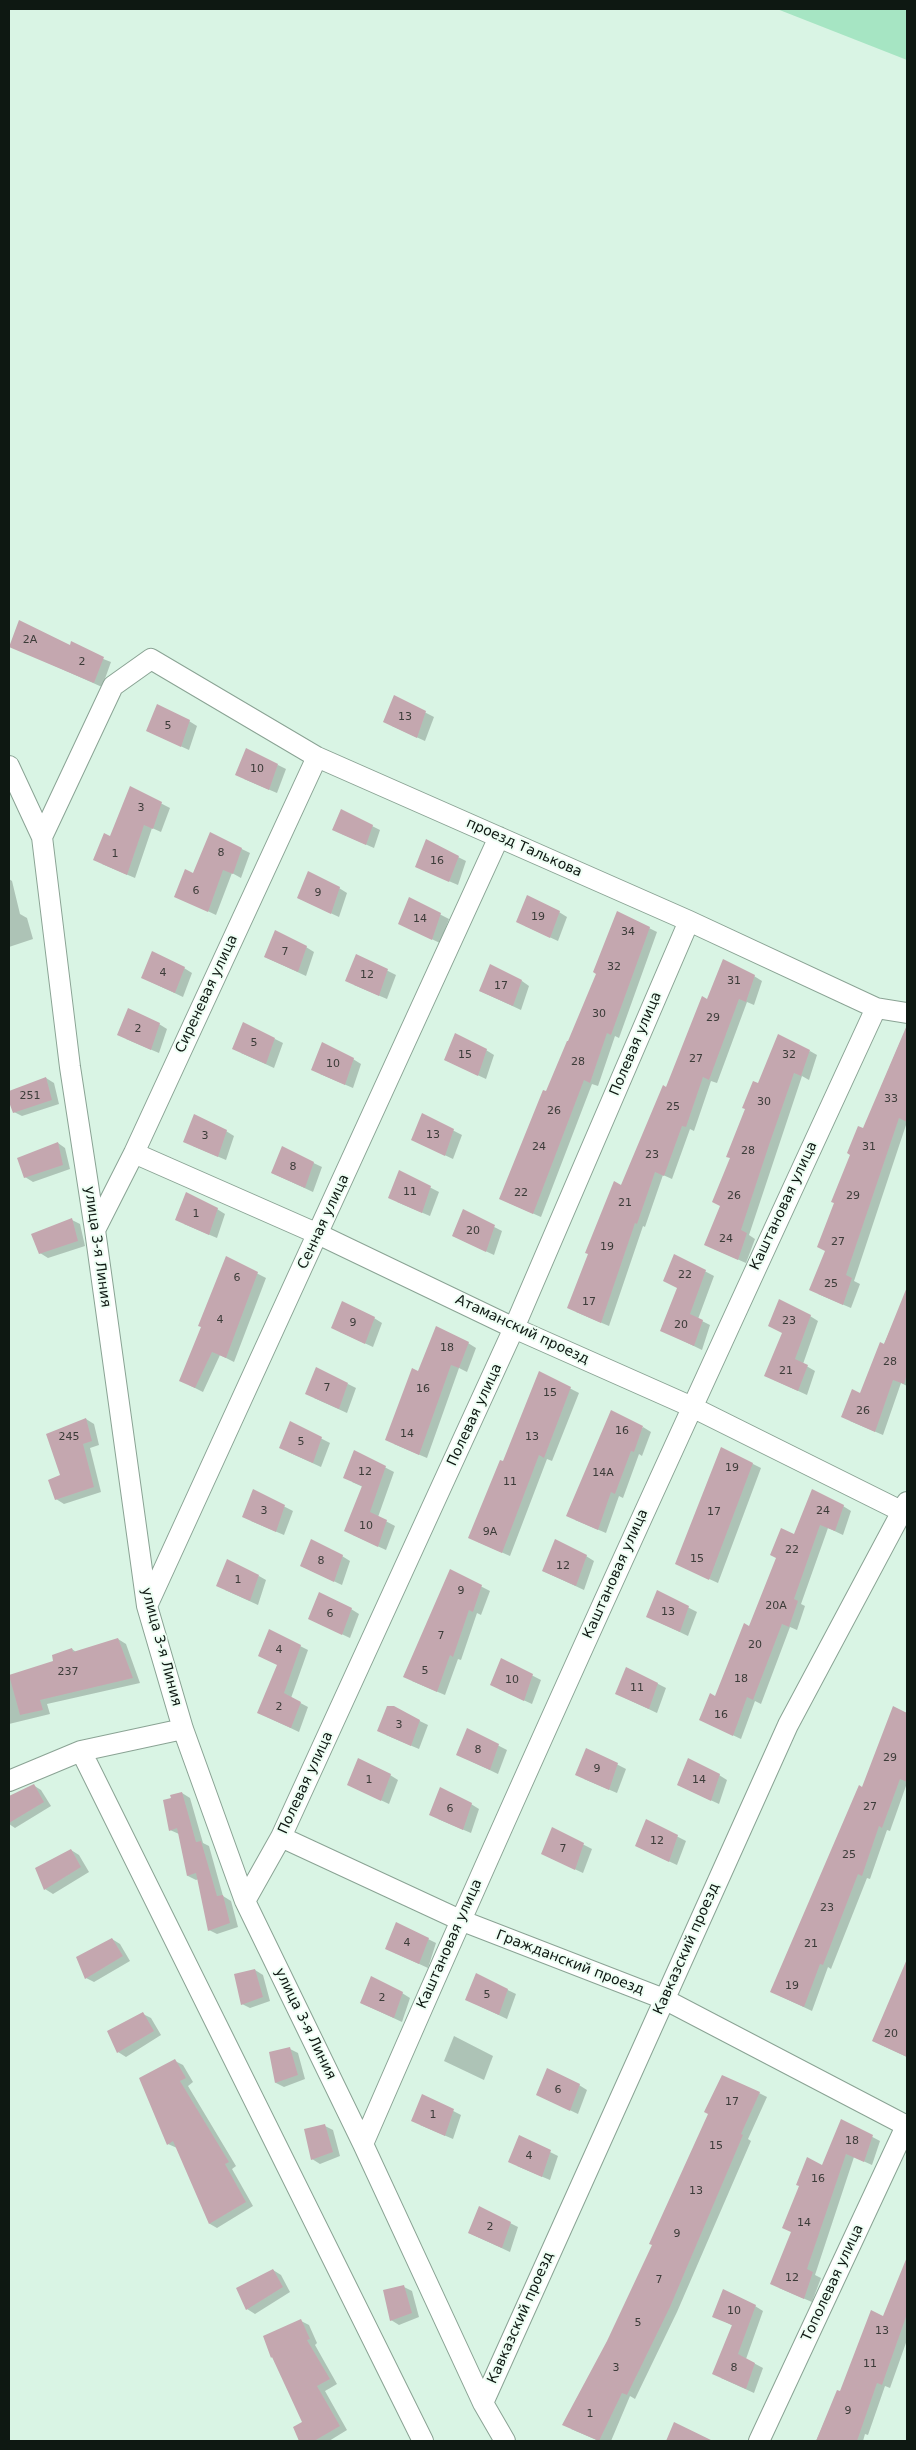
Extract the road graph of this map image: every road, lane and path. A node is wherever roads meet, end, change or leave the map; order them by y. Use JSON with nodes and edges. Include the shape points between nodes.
{"nodes":[{"id":1,"x":317,"y":757,"type":"junction"},
{"id":2,"x":9,"y":766,"type":"edge"},
{"id":3,"x":42,"y":837,"type":"junction"},
{"id":4,"x":499,"y":837,"type":"junction"},
{"id":5,"x":689,"y":921,"type":"junction"},
{"id":6,"x":876,"y":1008,"type":"junction"},
{"id":7,"x":907,"y":1012,"type":"edge"},
{"id":8,"x":134,"y":1153,"type":"junction"},
{"id":9,"x":95,"y":1230,"type":"junction"},
{"id":10,"x":318,"y":1234,"type":"junction"},
{"id":11,"x":514,"y":1328,"type":"junction"},
{"id":12,"x":692,"y":1407,"type":"junction"},
{"id":13,"x":906,"y":1510,"type":"edge"},
{"id":14,"x":147,"y":1606,"type":"junction"},
{"id":15,"x":183,"y":1729,"type":"junction"},
{"id":16,"x":81,"y":1751,"type":"junction"},
{"id":17,"x":9,"y":1781,"type":"edge"},
{"id":18,"x":281,"y":1837,"type":"junction"},
{"id":19,"x":245,"y":1901,"type":"junction"},
{"id":20,"x":460,"y":1920,"type":"junction"},
{"id":21,"x":664,"y":1999,"type":"junction"},
{"id":22,"x":907,"y":2125,"type":"edge"},
{"id":23,"x":363,"y":2144,"type":"junction"},
{"id":24,"x":483,"y":2403,"type":"junction"},
{"id":25,"x":423,"y":2441,"type":"edge"},
{"id":26,"x":505,"y":2441,"type":"edge"},
{"id":27,"x":759,"y":2441,"type":"edge"}],
"edges":[{"from":1,"to":3,"type":"street","name":"проезд Талькова","via":[[151,659],[113,686]]},
{"from":1,"to":4,"type":"street","name":"проезд Талькова"},
{"from":1,"to":8,"type":"street","name":"Сиреневая улица"},
{"from":2,"to":3,"type":"street","name":"улица 3-я Линия"},
{"from":3,"to":9,"type":"street","name":"улица 3-я Линия","via":[[70,1068]]},
{"from":4,"to":5,"type":"street","name":"проезд Талькова"},
{"from":4,"to":10,"type":"street","name":"Сенная улица"},
{"from":5,"to":6,"type":"street","name":"проезд Талькова"},
{"from":5,"to":11,"type":"street","name":"Полевая улица"},
{"from":6,"to":7,"type":"street","name":"проезд Талькова"},
{"from":6,"to":12,"type":"street","name":"Каштановая улица"},
{"from":8,"to":9,"type":"street","name":"Сиреневая улица"},
{"from":8,"to":10,"type":"street","name":"Атаманский проезд"},
{"from":9,"to":14,"type":"street","name":"улица 3-я Линия"},
{"from":10,"to":11,"type":"street","name":"Атаманский проезд"},
{"from":10,"to":14,"type":"street","name":"Сенная улица"},
{"from":11,"to":12,"type":"street","name":"Атаманский проезд"},
{"from":11,"to":18,"type":"street","name":"Полевая улица"},
{"from":12,"to":13,"type":"street","name":"Атаманский проезд"},
{"from":12,"to":20,"type":"street","name":"Каштановая улица"},
{"from":13,"to":21,"type":"street","name":"Кавказский проезд","via":[[788,1725]]},
{"from":14,"to":15,"type":"street","name":"улица 3-я Линия"},
{"from":15,"to":16,"type":"street"},
{"from":15,"to":19,"type":"street","name":"улица 3-я Линия"},
{"from":16,"to":17,"type":"street"},
{"from":16,"to":25,"type":"street"},
{"from":18,"to":19,"type":"street","name":"Полевая улица"},
{"from":18,"to":20,"type":"street","name":"Гражданский проезд"},
{"from":19,"to":23,"type":"street","name":"улица 3-я Линия"},
{"from":20,"to":21,"type":"street","name":"Гражданский проезд"},
{"from":20,"to":23,"type":"street","name":"Каштановая улица"},
{"from":21,"to":22,"type":"street","name":"Гражданский проезд"},
{"from":21,"to":24,"type":"street","name":"Кавказский проезд"},
{"from":22,"to":27,"type":"street","name":"Тополевая улица"},
{"from":23,"to":24,"type":"street","name":"улица 3-я Линия"},
{"from":24,"to":26,"type":"street","name":"улица 3-я Линия"}]}
